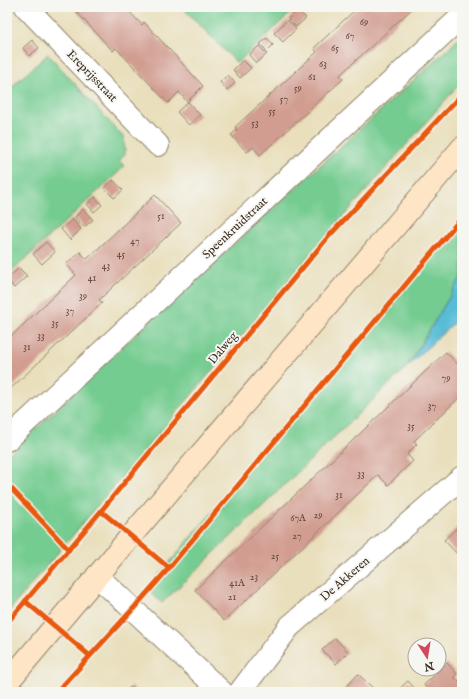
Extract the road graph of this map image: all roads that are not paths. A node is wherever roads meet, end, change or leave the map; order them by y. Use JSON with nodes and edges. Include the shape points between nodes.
{"nodes":[{"id":1,"x":26,"y":7,"type":"edge"},
{"id":2,"x":462,"y":16,"type":"edge"},
{"id":3,"x":158,"y":145,"type":"dead end"},
{"id":4,"x":462,"y":148,"type":"edge"},
{"id":5,"x":7,"y":440,"type":"edge"},
{"id":6,"x":462,"y":477,"type":"edge"},
{"id":7,"x":97,"y":576,"type":"junction"},
{"id":8,"x":7,"y":683,"type":"edge"},
{"id":9,"x":222,"y":692,"type":"edge"},
{"id":10,"x":240,"y":692,"type":"edge"}],
"edges":[{"from":1,"to":3,"type":"street","name":"Ereprijsstraat"},
{"from":2,"to":5,"type":"street","name":"Speenkruidstraat"},
{"from":4,"to":7,"type":"street"},
{"from":6,"to":10,"type":"street","name":"De Akkeren","via":[[289,627]]},
{"from":7,"to":8,"type":"street"},
{"from":7,"to":9,"type":"street"}]}
